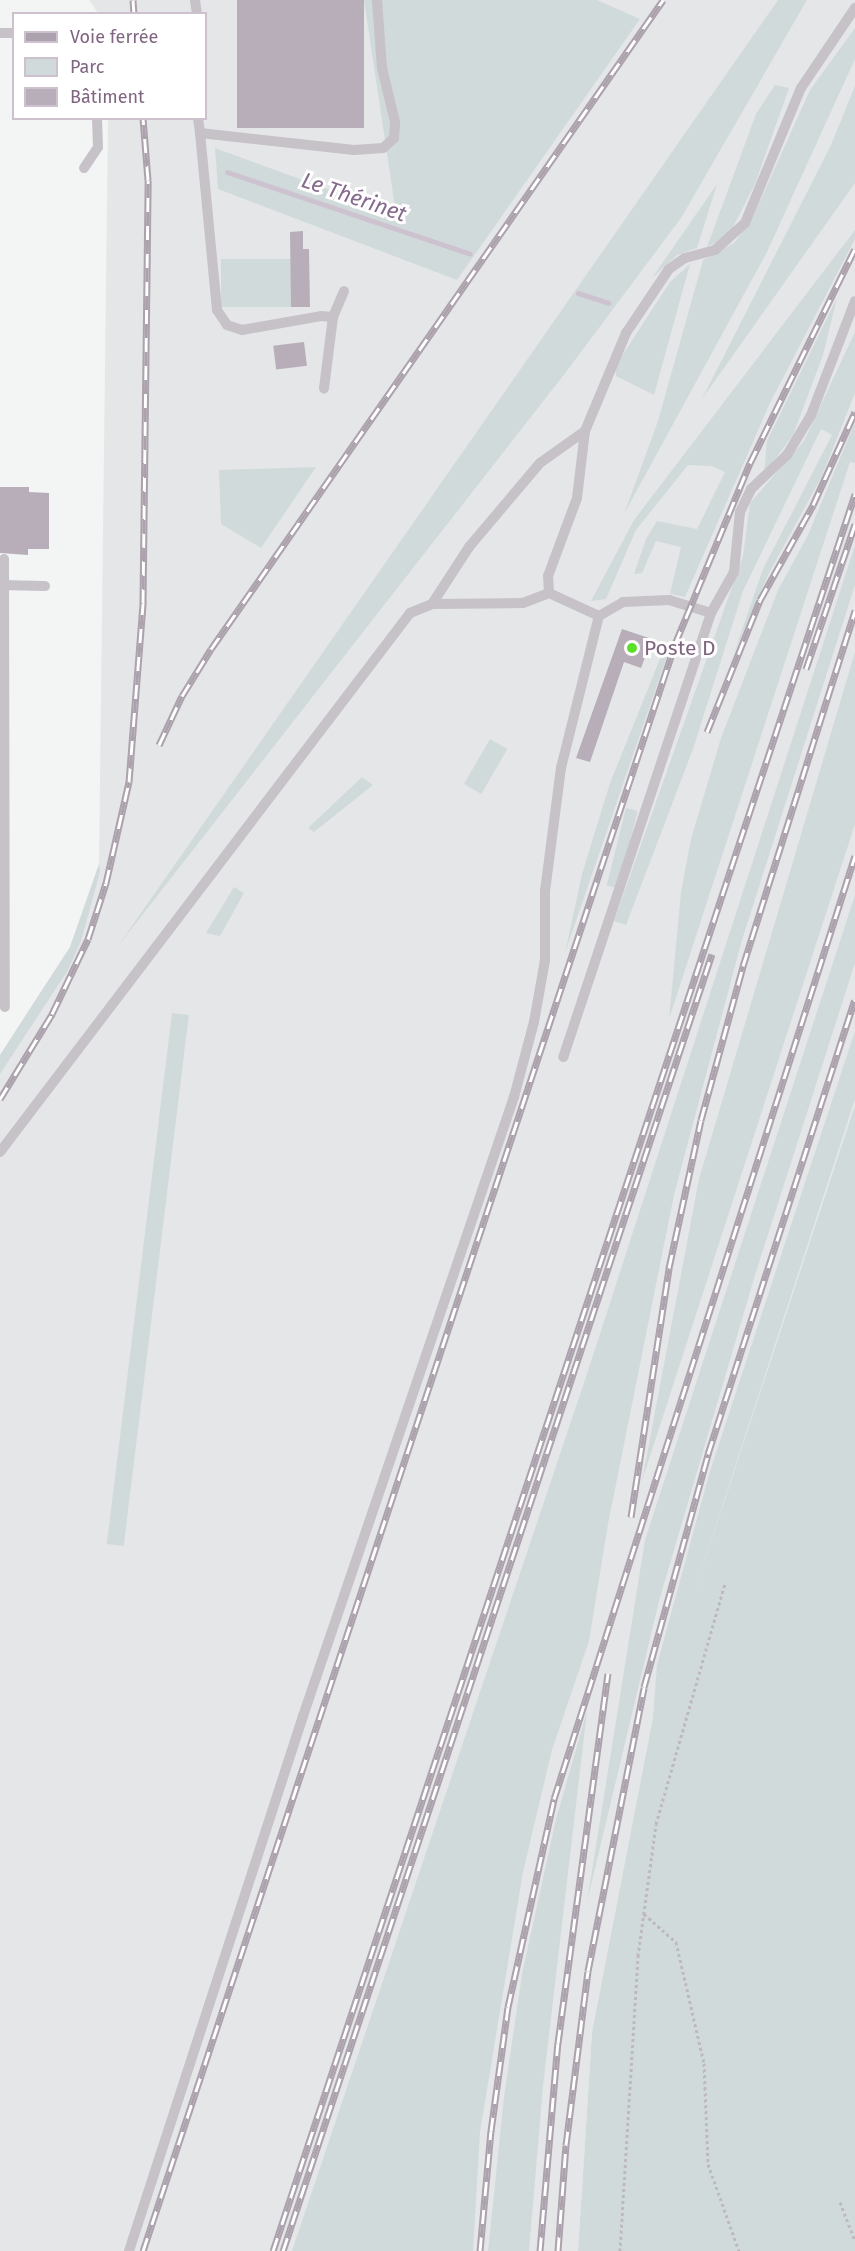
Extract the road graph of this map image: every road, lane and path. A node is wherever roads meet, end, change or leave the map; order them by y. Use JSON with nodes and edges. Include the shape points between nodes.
{"nodes":[{"id":1,"x":376,"y":0,"type":"edge"},
{"id":2,"x":855,"y":8,"type":"edge"},
{"id":3,"x":98,"y":120,"type":"edge"},
{"id":4,"x":198,"y":120,"type":"edge"},
{"id":5,"x":200,"y":133,"type":"junction"},
{"id":6,"x":84,"y":168,"type":"dead end"},
{"id":7,"x":344,"y":291,"type":"dead end"},
{"id":8,"x":855,"y":301,"type":"edge"},
{"id":9,"x":333,"y":317,"type":"junction"},
{"id":10,"x":324,"y":388,"type":"dead end"},
{"id":11,"x":585,"y":431,"type":"junction"},
{"id":12,"x":4,"y":559,"type":"dead end"},
{"id":13,"x":2,"y":585,"type":"edge"},
{"id":14,"x":45,"y":586,"type":"dead end"},
{"id":15,"x":549,"y":594,"type":"junction"},
{"id":16,"x":432,"y":604,"type":"junction"},
{"id":17,"x":711,"y":613,"type":"junction"},
{"id":18,"x":599,"y":616,"type":"junction"},
{"id":19,"x":5,"y":1007,"type":"dead end"},
{"id":20,"x":563,"y":1057,"type":"dead end"},
{"id":21,"x":0,"y":1152,"type":"edge"},
{"id":22,"x":725,"y":1584,"type":"dead end"},
{"id":23,"x":644,"y":1914,"type":"junction"},
{"id":24,"x":840,"y":2202,"type":"dead end"},
{"id":25,"x":855,"y":2241,"type":"edge"},
{"id":26,"x":129,"y":2251,"type":"edge"},
{"id":27,"x":620,"y":2251,"type":"edge"},
{"id":28,"x":739,"y":2251,"type":"edge"}],
"edges":[{"from":1,"to":5,"type":"lane","via":[[382,68],[395,122],[394,138],[389,144],[376,150],[354,150]]},
{"from":2,"to":11,"type":"lane","via":[[801,88],[745,223],[715,250],[686,258],[669,269],[626,333]]},
{"from":3,"to":6,"type":"lane","via":[[98,147]]},
{"from":4,"to":5,"type":"lane"},
{"from":5,"to":9,"type":"lane","via":[[216,299],[222,319],[242,330]]},
{"from":7,"to":9,"type":"lane"},
{"from":8,"to":17,"type":"lane","via":[[812,415],[787,455],[751,489],[744,505],[734,572]]},
{"from":9,"to":10,"type":"lane"},
{"from":11,"to":15,"type":"lane","via":[[577,498],[548,576]]},
{"from":11,"to":16,"type":"lane","via":[[540,463],[469,547]]},
{"from":12,"to":13,"type":"lane"},
{"from":13,"to":14,"type":"lane"},
{"from":13,"to":19,"type":"lane"},
{"from":15,"to":16,"type":"lane","via":[[523,603]]},
{"from":15,"to":18,"type":"lane"},
{"from":16,"to":21,"type":"lane","via":[[410,613]]},
{"from":17,"to":18,"type":"lane","via":[[669,600],[650,599],[623,602]]},
{"from":17,"to":20,"type":"lane"},
{"from":18,"to":26,"type":"lane","via":[[561,768],[545,891],[545,960],[514,1097],[303,1716]]},
{"from":22,"to":23,"type":"path","via":[[657,1824]]},
{"from":23,"to":27,"type":"path"},
{"from":23,"to":28,"type":"path","via":[[675,1942],[704,2063],[708,2164]]},
{"from":24,"to":25,"type":"path"}]}
